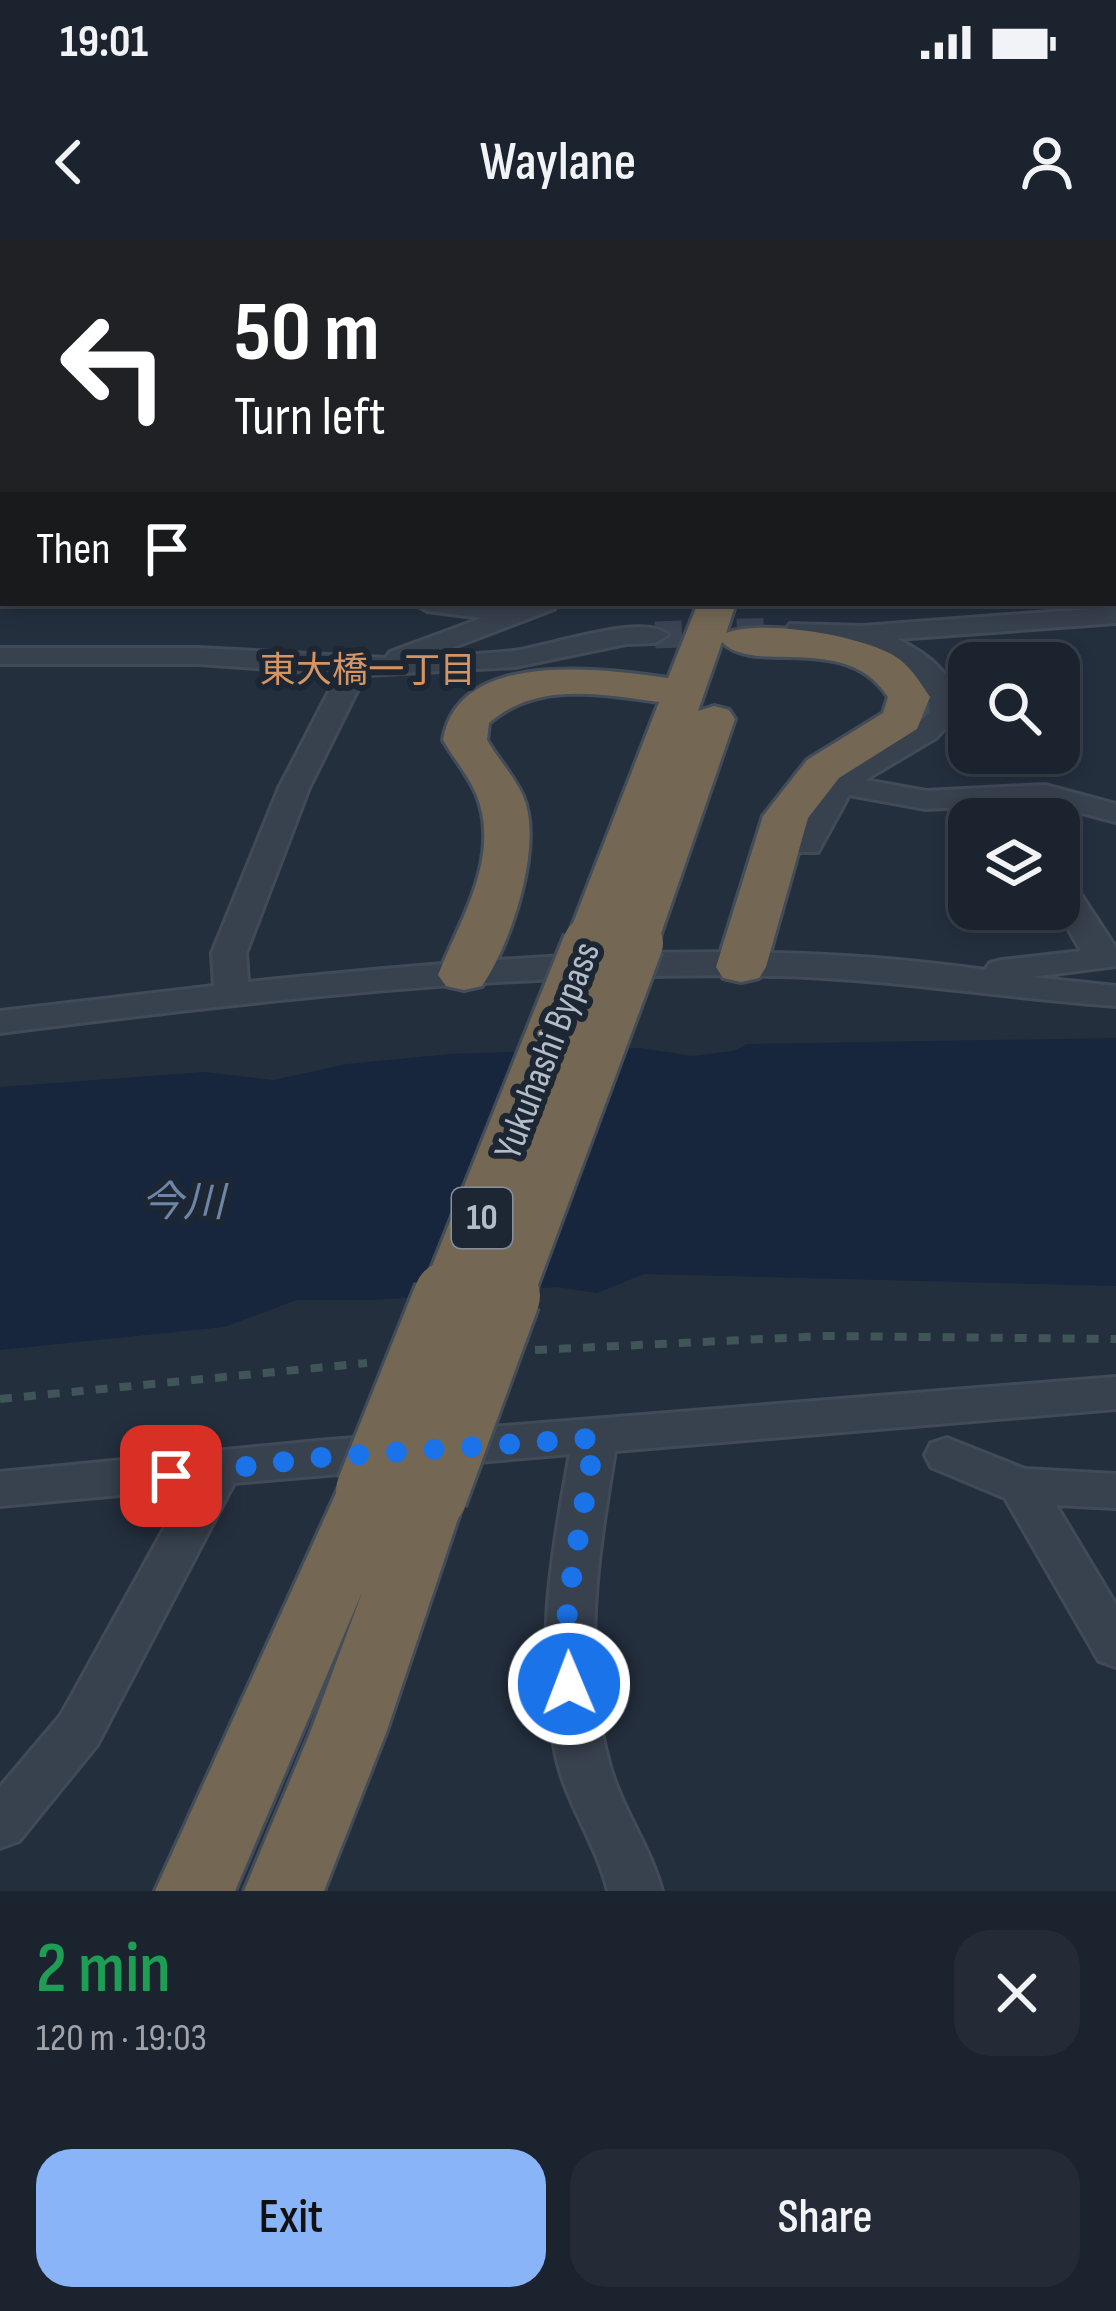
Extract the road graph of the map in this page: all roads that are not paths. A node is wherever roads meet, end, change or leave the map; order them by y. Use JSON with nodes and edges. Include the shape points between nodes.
{"nodes":[{"id":1,"x":451,"y":606,"type":"edge"},
{"id":2,"x":537,"y":606,"type":"edge"},
{"id":3,"x":514,"y":614,"type":"junction"},
{"id":4,"x":737,"y":615,"type":"edge"},
{"id":5,"x":1116,"y":615,"type":"edge"},
{"id":6,"x":799,"y":630,"type":"tunnel mouth"},
{"id":7,"x":863,"y":634,"type":"junction"},
{"id":8,"x":655,"y":635,"type":"tunnel mouth"},
{"id":9,"x":0,"y":656,"type":"edge"},
{"id":10,"x":371,"y":667,"type":"junction"},
{"id":11,"x":685,"y":693,"type":"junction"},
{"id":12,"x":842,"y":785,"type":"junction"},
{"id":13,"x":1116,"y":812,"type":"edge"},
{"id":14,"x":807,"y":845,"type":"dead end"},
{"id":15,"x":1080,"y":902,"type":"edge"},
{"id":16,"x":613,"y":943,"type":"junction"},
{"id":17,"x":1110,"y":957,"type":"edge"},
{"id":18,"x":741,"y":967,"type":"junction"},
{"id":19,"x":464,"y":975,"type":"junction"},
{"id":20,"x":968,"y":976,"type":"junction"},
{"id":21,"x":232,"y":992,"type":"junction"},
{"id":22,"x":1099,"y":995,"type":"edge"},
{"id":23,"x":0,"y":1022,"type":"edge"},
{"id":24,"x":1116,"y":1393,"type":"edge"},
{"id":25,"x":595,"y":1438,"type":"junction"},
{"id":26,"x":946,"y":1455,"type":"dead end"},
{"id":27,"x":218,"y":1471,"type":"junction"},
{"id":28,"x":1021,"y":1486,"type":"junction"},
{"id":29,"x":0,"y":1489,"type":"edge"},
{"id":30,"x":1116,"y":1491,"type":"edge"},
{"id":31,"x":402,"y":1493,"type":"junction"},
{"id":32,"x":1116,"y":1647,"type":"edge"},
{"id":33,"x":0,"y":1825,"type":"edge"},
{"id":34,"x":195,"y":1891,"type":"edge"},
{"id":35,"x":284,"y":1891,"type":"edge"},
{"id":36,"x":635,"y":1891,"type":"edge"}],
"edges":[{"from":1,"to":3,"type":"street"},
{"from":2,"to":3,"type":"street"},
{"from":3,"to":10,"type":"street"},
{"from":4,"to":11,"type":"highway","name":"Yukuhashi Bypass","number":"10"},
{"from":4,"to":16,"type":"highway","name":"Yukuhashi Bypass","number":"10"},
{"from":4,"to":18,"type":"highway","via":[[893,671],[909,697],[902,720],[823,769],[786,815]]},
{"from":5,"to":7,"type":"street"},
{"from":6,"to":7,"type":"street"},
{"from":7,"to":12,"type":"street","via":[[932,672],[946,692],[944,712],[910,745]]},
{"from":8,"to":10,"type":"street","via":[[515,659]]},
{"from":9,"to":10,"type":"street"},
{"from":10,"to":21,"type":"street","via":[[294,788],[230,953]]},
{"from":11,"to":16,"type":"highway","name":"Yukuhashi Bypass","number":"10"},
{"from":11,"to":19,"type":"highway","via":[[560,682],[505,694],[468,719],[465,740],[502,800],[509,832],[508,858]]},
{"from":12,"to":13,"type":"street","via":[[926,800],[1045,794]]},
{"from":12,"to":14,"type":"street"},
{"from":15,"to":17,"type":"street"},
{"from":16,"to":31,"type":"highway","name":"Yukuhashi Bypass","number":"10","bridge":true},
{"from":17,"to":20,"type":"street"},
{"from":17,"to":22,"type":"street","via":[[1084,982]]},
{"from":18,"to":19,"type":"street"},
{"from":18,"to":20,"type":"street"},
{"from":19,"to":21,"type":"street"},
{"from":20,"to":22,"type":"street"},
{"from":21,"to":23,"type":"street"},
{"from":24,"to":25,"type":"street"},
{"from":25,"to":27,"type":"street"},
{"from":25,"to":36,"type":"street","via":[[567,1606],[569,1684],[584,1766]]},
{"from":26,"to":28,"type":"street"},
{"from":27,"to":29,"type":"street"},
{"from":27,"to":33,"type":"street","via":[[79,1730]]},
{"from":28,"to":30,"type":"street"},
{"from":28,"to":32,"type":"street"},
{"from":31,"to":34,"type":"highway","name":"Yukuhashi Bypass","number":"10"},
{"from":31,"to":35,"type":"highway","name":"Yukuhashi Bypass","number":"10","via":[[348,1733]]}]}
